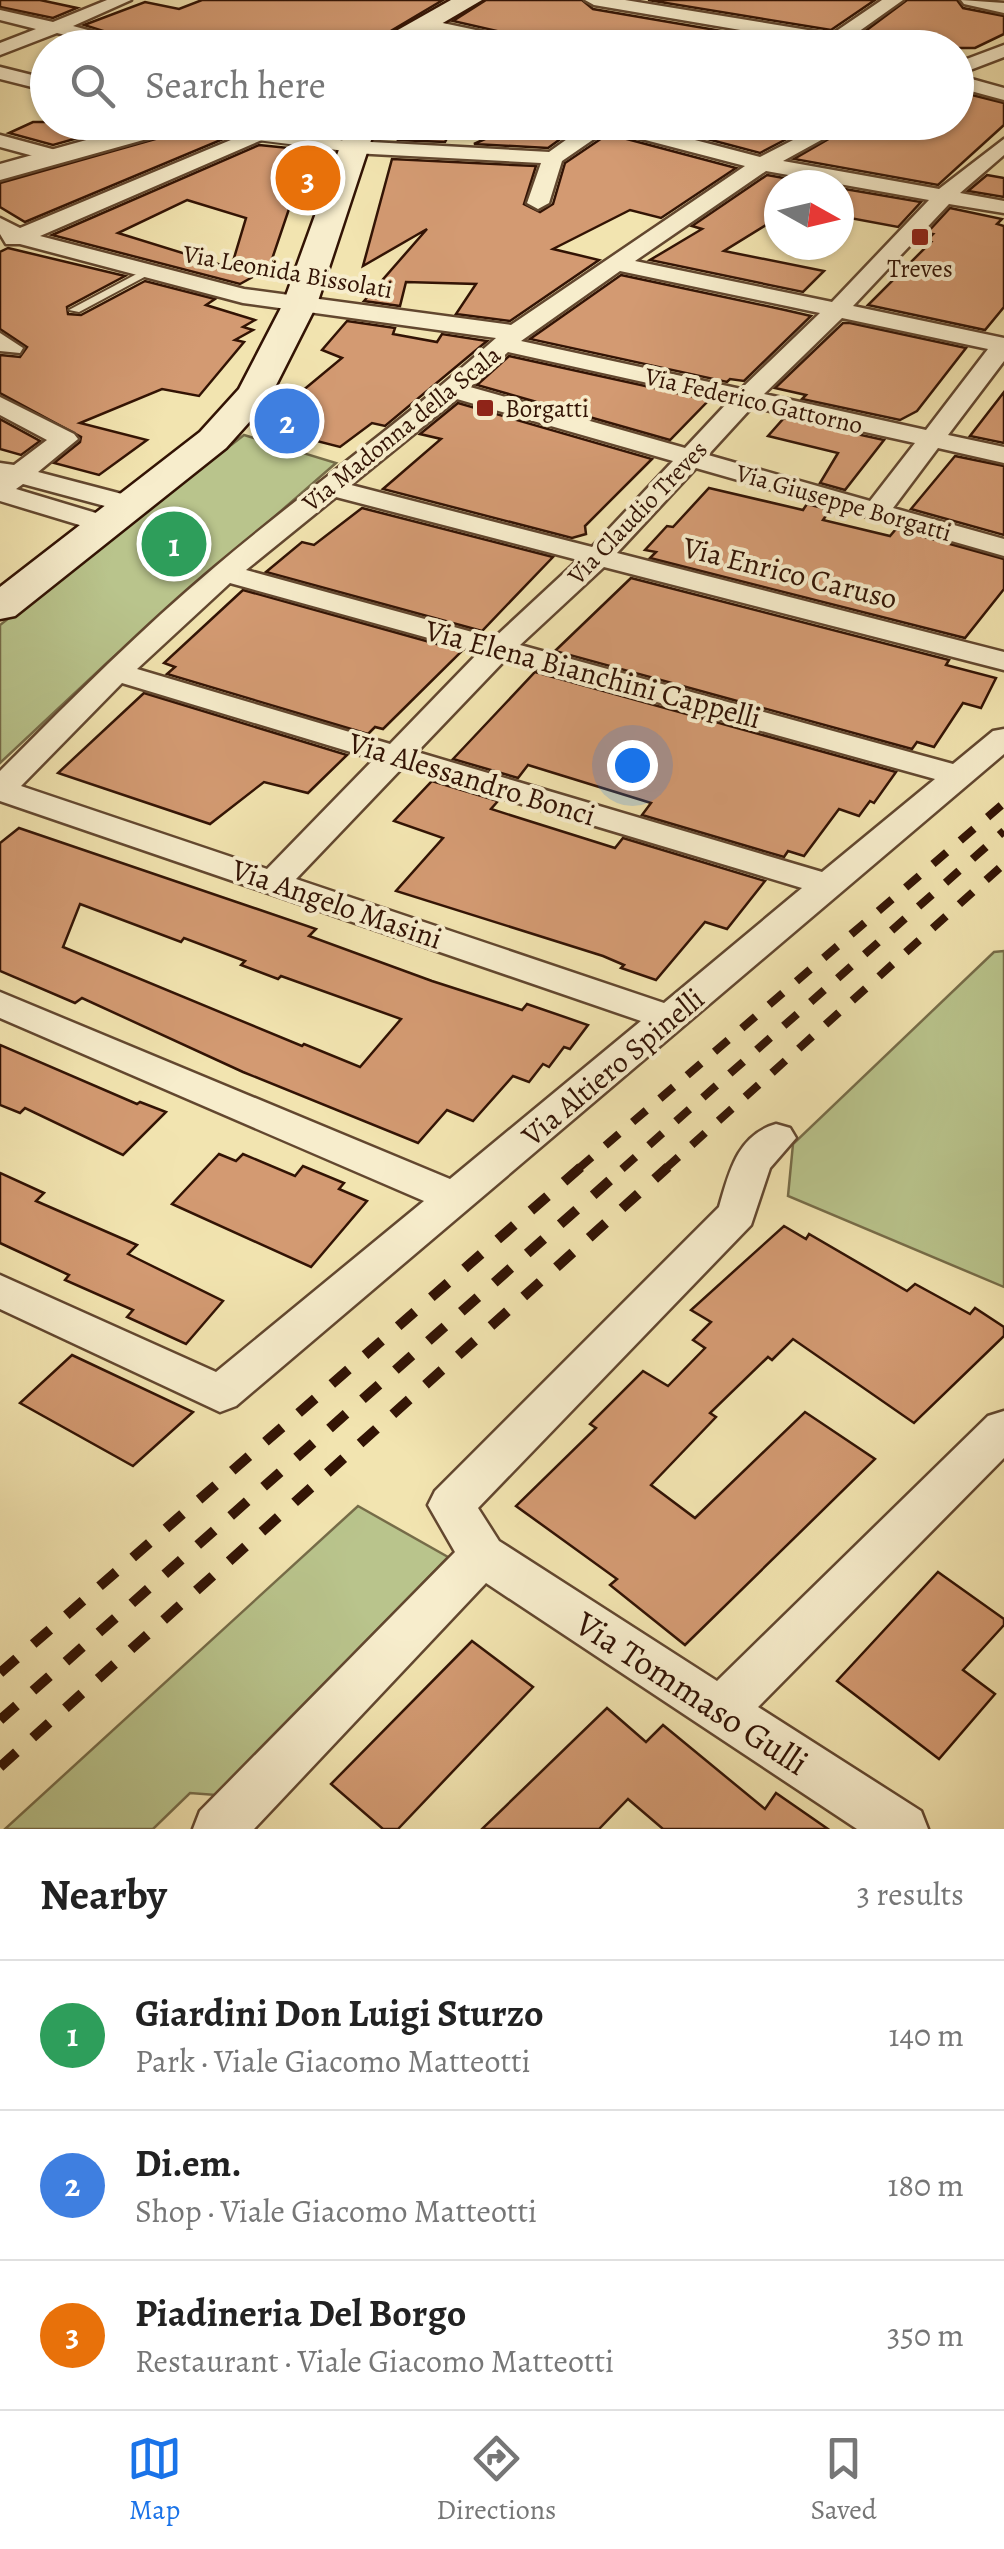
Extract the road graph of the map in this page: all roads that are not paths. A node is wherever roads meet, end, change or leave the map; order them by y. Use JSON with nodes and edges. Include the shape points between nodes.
{"nodes":[{"id":1,"x":11,"y":0,"type":"edge"},
{"id":2,"x":122,"y":0,"type":"edge"},
{"id":3,"x":470,"y":0,"type":"edge"},
{"id":4,"x":482,"y":0,"type":"edge"},
{"id":5,"x":594,"y":0,"type":"edge"},
{"id":6,"x":970,"y":0,"type":"edge"},
{"id":7,"x":880,"y":4,"type":"edge"},
{"id":8,"x":0,"y":5,"type":"edge"},
{"id":9,"x":1004,"y":8,"type":"edge"},
{"id":10,"x":0,"y":15,"type":"edge"},
{"id":11,"x":749,"y":26,"type":"junction"},
{"id":12,"x":57,"y":27,"type":"junction"},
{"id":13,"x":438,"y":27,"type":"junction"},
{"id":14,"x":50,"y":30,"type":"edge"},
{"id":15,"x":70,"y":30,"type":"edge"},
{"id":16,"x":413,"y":30,"type":"edge"},
{"id":17,"x":434,"y":30,"type":"edge"},
{"id":18,"x":452,"y":30,"type":"edge"},
{"id":19,"x":743,"y":30,"type":"edge"},
{"id":20,"x":774,"y":30,"type":"edge"},
{"id":21,"x":848,"y":30,"type":"edge"},
{"id":22,"x":30,"y":38,"type":"edge"},
{"id":23,"x":0,"y":50,"type":"edge"},
{"id":24,"x":1004,"y":50,"type":"edge"},
{"id":25,"x":974,"y":61,"type":"edge"},
{"id":26,"x":974,"y":66,"type":"edge"},
{"id":27,"x":1004,"y":68,"type":"edge"},
{"id":28,"x":0,"y":73,"type":"edge"},
{"id":29,"x":30,"y":80,"type":"edge"},
{"id":30,"x":974,"y":86,"type":"edge"},
{"id":31,"x":1004,"y":94,"type":"edge"},
{"id":32,"x":115,"y":140,"type":"edge"},
{"id":33,"x":246,"y":140,"type":"edge"},
{"id":34,"x":356,"y":140,"type":"edge"},
{"id":35,"x":401,"y":140,"type":"edge"},
{"id":36,"x":580,"y":140,"type":"edge"},
{"id":37,"x":670,"y":140,"type":"edge"},
{"id":38,"x":809,"y":140,"type":"edge"},
{"id":39,"x":0,"y":141,"type":"edge"},
{"id":40,"x":1004,"y":145,"type":"edge"},
{"id":41,"x":56,"y":156,"type":"junction"},
{"id":42,"x":554,"y":158,"type":"junction"},
{"id":43,"x":762,"y":164,"type":"junction"},
{"id":44,"x":0,"y":172,"type":"edge"},
{"id":45,"x":944,"y":196,"type":"junction"},
{"id":46,"x":538,"y":203,"type":"dead end"},
{"id":47,"x":1004,"y":207,"type":"edge"},
{"id":48,"x":6,"y":235,"type":"edge"},
{"id":49,"x":612,"y":263,"type":"junction"},
{"id":50,"x":146,"y":272,"type":"junction"},
{"id":51,"x":300,"y":304,"type":"junction"},
{"id":52,"x":75,"y":310,"type":"dead end"},
{"id":53,"x":836,"y":310,"type":"junction"},
{"id":54,"x":510,"y":338,"type":"junction"},
{"id":55,"x":1004,"y":345,"type":"edge"},
{"id":56,"x":453,"y":390,"type":"junction"},
{"id":57,"x":746,"y":398,"type":"junction"},
{"id":58,"x":0,"y":404,"type":"edge"},
{"id":59,"x":932,"y":439,"type":"junction"},
{"id":60,"x":1004,"y":454,"type":"edge"},
{"id":61,"x":691,"y":457,"type":"junction"},
{"id":62,"x":5,"y":481,"type":"edge"},
{"id":63,"x":328,"y":487,"type":"junction"},
{"id":64,"x":874,"y":513,"type":"junction"},
{"id":65,"x":119,"y":515,"type":"junction"},
{"id":66,"x":1004,"y":548,"type":"edge"},
{"id":67,"x":598,"y":557,"type":"junction"},
{"id":68,"x":225,"y":573,"type":"junction"},
{"id":69,"x":0,"y":607,"type":"edge"},
{"id":70,"x":500,"y":648,"type":"junction"},
{"id":71,"x":1004,"y":661,"type":"edge"},
{"id":72,"x":116,"y":672,"type":"junction"},
{"id":73,"x":1004,"y":738,"type":"edge"},
{"id":74,"x":398,"y":756,"type":"junction"},
{"id":75,"x":960,"y":776,"type":"junction"},
{"id":76,"x":0,"y":789,"type":"edge"},
{"id":77,"x":273,"y":883,"type":"junction"},
{"id":78,"x":828,"y":885,"type":"junction"},
{"id":79,"x":0,"y":1004,"type":"edge"},
{"id":80,"x":673,"y":1018,"type":"junction"},
{"id":81,"x":776,"y":1138,"type":"dead end"},
{"id":82,"x":456,"y":1198,"type":"junction"},
{"id":83,"x":0,"y":1290,"type":"edge"},
{"id":84,"x":1004,"y":1429,"type":"edge"},
{"id":85,"x":482,"y":1555,"type":"junction"},
{"id":86,"x":719,"y":1712,"type":"junction"},
{"id":87,"x":234,"y":1824,"type":"edge"},
{"id":88,"x":902,"y":1829,"type":"edge"}],
"edges":[{"from":1,"to":8,"type":"street"},
{"from":2,"to":12,"type":"street"},
{"from":3,"to":16,"type":"main road"},
{"from":4,"to":13,"type":"main road"},
{"from":5,"to":11,"type":"street"},
{"from":6,"to":9,"type":"street"},
{"from":7,"to":21,"type":"street"},
{"from":10,"to":12,"type":"street"},
{"from":11,"to":19,"type":"street"},
{"from":11,"to":20,"type":"street"},
{"from":12,"to":14,"type":"street"},
{"from":12,"to":15,"type":"street"},
{"from":13,"to":17,"type":"main road"},
{"from":13,"to":18,"type":"street"},
{"from":22,"to":23,"type":"street"},
{"from":24,"to":25,"type":"street"},
{"from":26,"to":27,"type":"street"},
{"from":28,"to":29,"type":"street"},
{"from":30,"to":31,"type":"street"},
{"from":32,"to":41,"type":"street"},
{"from":33,"to":48,"type":"street"},
{"from":34,"to":51,"type":"main road"},
{"from":35,"to":42,"type":"street"},
{"from":36,"to":42,"type":"street"},
{"from":37,"to":43,"type":"street"},
{"from":38,"to":43,"type":"street","name":"Via Madonna della Scala"},
{"from":39,"to":41,"type":"street"},
{"from":40,"to":45,"type":"street","name":"Via Claudio Treves"},
{"from":41,"to":44,"type":"street"},
{"from":42,"to":46,"type":"street"},
{"from":43,"to":45,"type":"street"},
{"from":43,"to":49,"type":"street","name":"Via Madonna della Scala"},
{"from":45,"to":47,"type":"street"},
{"from":45,"to":53,"type":"street","name":"Via Claudio Treves"},
{"from":48,"to":50,"type":"street","name":"Via Leonida Bissolati"},
{"from":49,"to":53,"type":"street"},
{"from":49,"to":54,"type":"street","name":"Via Madonna della Scala"},
{"from":50,"to":51,"type":"street","name":"Via Leonida Bissolati"},
{"from":50,"to":52,"type":"lane"},
{"from":51,"to":54,"type":"street","name":"Via Leonida Bissolati"},
{"from":51,"to":65,"type":"main road","via":[[255,393],[212,440]]},
{"from":53,"to":55,"type":"street"},
{"from":53,"to":57,"type":"street","name":"Via Claudio Treves"},
{"from":54,"to":56,"type":"street","name":"Via Madonna della Scala"},
{"from":54,"to":57,"type":"street","name":"Via Federico Gattorno"},
{"from":55,"to":59,"type":"street"},
{"from":56,"to":61,"type":"street","name":"Via Giuseppe Borgatti"},
{"from":56,"to":63,"type":"street","name":"Via Madonna della Scala"},
{"from":57,"to":59,"type":"street","name":"Via Federico Gattorno"},
{"from":57,"to":61,"type":"street","name":"Via Claudio Treves"},
{"from":58,"to":62,"type":"street","via":[[65,439]]},
{"from":59,"to":60,"type":"street","name":"Via Federico Gattorno"},
{"from":59,"to":64,"type":"street"},
{"from":61,"to":64,"type":"street","name":"Via Giuseppe Borgatti"},
{"from":61,"to":67,"type":"street","name":"Via Claudio Treves"},
{"from":62,"to":65,"type":"street"},
{"from":63,"to":67,"type":"street","name":"Via Enrico Caruso"},
{"from":63,"to":68,"type":"street","name":"Via Madonna della Scala"},
{"from":64,"to":66,"type":"street","name":"Via Giuseppe Borgatti"},
{"from":65,"to":69,"type":"main road"},
{"from":67,"to":70,"type":"street","name":"Via Claudio Treves"},
{"from":67,"to":71,"type":"street","name":"Via Enrico Caruso"},
{"from":68,"to":70,"type":"street","name":"Via Elena Bianchini Cappelli"},
{"from":68,"to":72,"type":"street","name":"Via Madonna della Scala"},
{"from":70,"to":74,"type":"street","name":"Via Claudio Treves"},
{"from":70,"to":75,"type":"street","name":"Via Elena Bianchini Cappelli"},
{"from":72,"to":74,"type":"street","name":"Via Alessandro Bonci"},
{"from":72,"to":76,"type":"street","name":"Via Madonna della Scala"},
{"from":73,"to":75,"type":"street","name":"Via Altiero Spinelli"},
{"from":74,"to":77,"type":"street","name":"Via Claudio Treves"},
{"from":74,"to":78,"type":"street","name":"Via Alessandro Bonci"},
{"from":75,"to":78,"type":"street","name":"Via Altiero Spinelli"},
{"from":76,"to":77,"type":"street","name":"Via Angelo Masini"},
{"from":77,"to":80,"type":"street","name":"Via Angelo Masini"},
{"from":78,"to":80,"type":"street","name":"Via Altiero Spinelli"},
{"from":79,"to":82,"type":"street"},
{"from":80,"to":82,"type":"street","name":"Via Altiero Spinelli"},
{"from":81,"to":85,"type":"street","via":[[752,1162],[737,1214],[451,1505]]},
{"from":82,"to":83,"type":"street","name":"Via Altiero Spinelli","via":[[220,1394]]},
{"from":84,"to":86,"type":"street"},
{"from":85,"to":86,"type":"street","name":"Via Tommaso Gulli"},
{"from":85,"to":87,"type":"street"},
{"from":86,"to":88,"type":"street","name":"Via Tommaso Gulli"}]}
